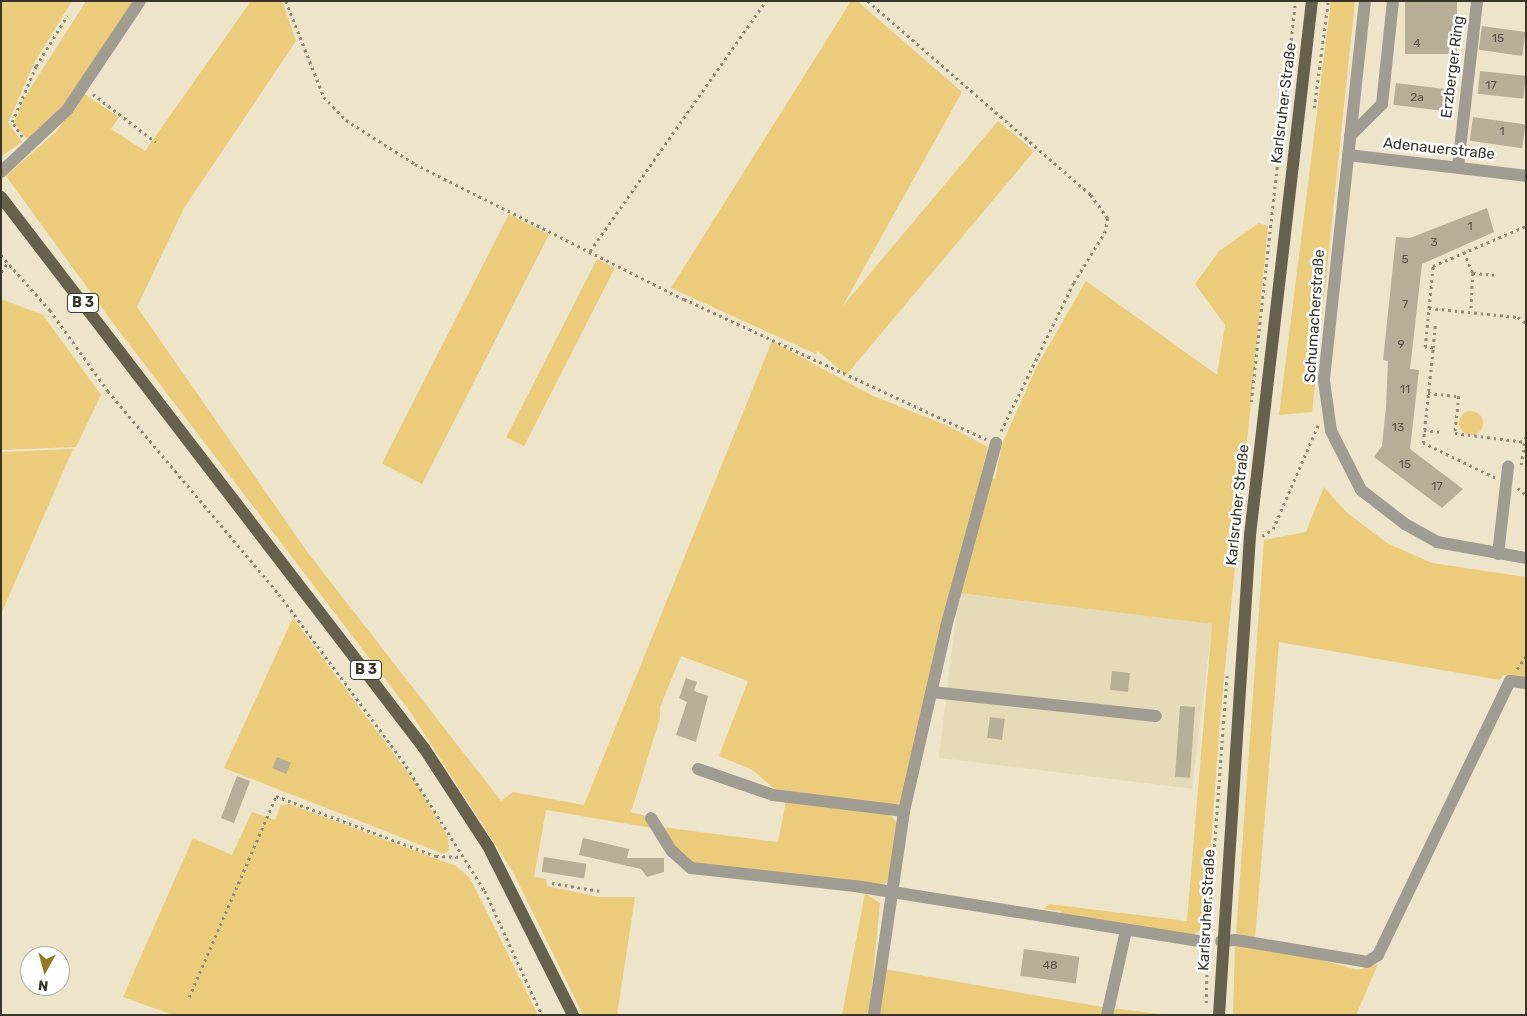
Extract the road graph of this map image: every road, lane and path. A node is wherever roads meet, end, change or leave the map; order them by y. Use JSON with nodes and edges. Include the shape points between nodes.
{"nodes":[{"id":1,"x":140,"y":1,"type":"edge"},
{"id":2,"x":286,"y":1,"type":"edge"},
{"id":3,"x":766,"y":1,"type":"edge"},
{"id":4,"x":868,"y":1,"type":"edge"},
{"id":5,"x":1312,"y":1,"type":"edge"},
{"id":6,"x":1328,"y":1,"type":"edge"},
{"id":7,"x":1365,"y":1,"type":"edge"},
{"id":8,"x":1393,"y":1,"type":"edge"},
{"id":9,"x":1477,"y":1,"type":"edge"},
{"id":10,"x":67,"y":16,"type":"dead end"},
{"id":11,"x":84,"y":88,"type":"junction"},
{"id":12,"x":1312,"y":118,"type":"dead end"},
{"id":13,"x":1350,"y":136,"type":"junction"},
{"id":14,"x":156,"y":142,"type":"dead end"},
{"id":15,"x":32,"y":147,"type":"junction"},
{"id":16,"x":1348,"y":155,"type":"junction"},
{"id":17,"x":1458,"y":166,"type":"junction"},
{"id":18,"x":1,"y":172,"type":"edge"},
{"id":19,"x":1526,"y":176,"type":"edge"},
{"id":20,"x":1,"y":197,"type":"edge"},
{"id":21,"x":1526,"y":226,"type":"edge"},
{"id":22,"x":590,"y":252,"type":"junction"},
{"id":23,"x":1464,"y":252,"type":"junction"},
{"id":24,"x":1,"y":255,"type":"edge"},
{"id":25,"x":8,"y":262,"type":"junction"},
{"id":26,"x":1,"y":272,"type":"edge"},
{"id":27,"x":1473,"y":273,"type":"junction"},
{"id":28,"x":1494,"y":275,"type":"dead end"},
{"id":29,"x":1429,"y":308,"type":"junction"},
{"id":30,"x":1470,"y":312,"type":"junction"},
{"id":31,"x":1526,"y":323,"type":"edge"},
{"id":32,"x":1435,"y":325,"type":"dead end"},
{"id":33,"x":1433,"y":348,"type":"junction"},
{"id":34,"x":1428,"y":393,"type":"junction"},
{"id":35,"x":1330,"y":422,"type":"junction"},
{"id":36,"x":1424,"y":430,"type":"junction"},
{"id":37,"x":1442,"y":432,"type":"dead end"},
{"id":38,"x":1525,"y":442,"type":"edge"},
{"id":39,"x":996,"y":443,"type":"junction"},
{"id":40,"x":1508,"y":467,"type":"dead end"},
{"id":41,"x":1506,"y":483,"type":"junction"},
{"id":42,"x":1263,"y":526,"type":"dead end"},
{"id":43,"x":1256,"y":535,"type":"junction"},
{"id":44,"x":1261,"y":545,"type":"dead end"},
{"id":45,"x":1498,"y":554,"type":"junction"},
{"id":46,"x":1526,"y":558,"type":"edge"},
{"id":47,"x":1526,"y":683,"type":"edge"},
{"id":48,"x":932,"y":692,"type":"junction"},
{"id":49,"x":1156,"y":716,"type":"dead end"},
{"id":50,"x":698,"y":769,"type":"dead end"},
{"id":51,"x":904,"y":811,"type":"junction"},
{"id":52,"x":651,"y":818,"type":"dead end"},
{"id":53,"x":462,"y":856,"type":"junction"},
{"id":54,"x":552,"y":883,"type":"dead end"},
{"id":55,"x":600,"y":891,"type":"dead end"},
{"id":56,"x":890,"y":894,"type":"junction"},
{"id":57,"x":1126,"y":931,"type":"junction"},
{"id":58,"x":1221,"y":941,"type":"junction"},
{"id":59,"x":1203,"y":942,"type":"dead end"},
{"id":60,"x":189,"y":997,"type":"dead end"},
{"id":61,"x":542,"y":1015,"type":"edge"},
{"id":62,"x":573,"y":1015,"type":"edge"},
{"id":63,"x":874,"y":1015,"type":"edge"},
{"id":64,"x":1107,"y":1015,"type":"edge"},
{"id":65,"x":1219,"y":1015,"type":"edge"}],
"edges":[{"from":1,"to":11,"type":"street"},
{"from":2,"to":22,"type":"path","via":[[313,78],[346,120],[415,164]]},
{"from":3,"to":22,"type":"path"},
{"from":4,"to":39,"type":"path","via":[[1091,194],[1108,218],[1106,231],[1074,283]]},
{"from":5,"to":43,"type":"main road","name":"Karlsruher Straße"},
{"from":6,"to":12,"type":"path"},
{"from":7,"to":13,"type":"street","name":"Schumacherstraße"},
{"from":8,"to":13,"type":"street","via":[[1382,104]]},
{"from":9,"to":17,"type":"street","name":"Erzberger Ring"},
{"from":10,"to":15,"type":"path","via":[[36,66],[12,122]]},
{"from":11,"to":14,"type":"path"},
{"from":11,"to":15,"type":"street"},
{"from":13,"to":16,"type":"street","name":"Schumacherstraße"},
{"from":15,"to":18,"type":"street"},
{"from":16,"to":17,"type":"street","name":"Adenauerstraße"},
{"from":16,"to":35,"type":"street","name":"Schumacherstraße","via":[[1324,381]]},
{"from":17,"to":19,"type":"street","name":"Adenauerstraße"},
{"from":20,"to":62,"type":"main road","number":"B 3","via":[[424,748],[488,846]]},
{"from":21,"to":23,"type":"path"},
{"from":22,"to":39,"type":"path"},
{"from":23,"to":27,"type":"path"},
{"from":23,"to":29,"type":"path","via":[[1433,266]]},
{"from":24,"to":25,"type":"path"},
{"from":25,"to":26,"type":"path"},
{"from":25,"to":53,"type":"path","via":[[50,310],[108,392],[279,594],[403,761]]},
{"from":27,"to":28,"type":"path"},
{"from":27,"to":30,"type":"path"},
{"from":29,"to":30,"type":"path"},
{"from":29,"to":33,"type":"path","via":[[1425,347]]},
{"from":30,"to":31,"type":"path","via":[[1518,317]]},
{"from":32,"to":33,"type":"path"},
{"from":33,"to":34,"type":"path"},
{"from":34,"to":36,"type":"path"},
{"from":34,"to":38,"type":"path","via":[[1459,396],[1455,433]]},
{"from":35,"to":43,"type":"path","via":[[1317,425],[1273,529]]},
{"from":35,"to":45,"type":"street","name":"Schumacherstraße","via":[[1342,460],[1361,490],[1437,542]]},
{"from":36,"to":37,"type":"path"},
{"from":36,"to":41,"type":"path","via":[[1423,443],[1435,453]]},
{"from":39,"to":48,"type":"street"},
{"from":40,"to":41,"type":"street"},
{"from":41,"to":45,"type":"street"},
{"from":42,"to":43,"type":"path"},
{"from":43,"to":44,"type":"path"},
{"from":43,"to":58,"type":"main road","name":"Karlsruher Straße"},
{"from":45,"to":46,"type":"street","name":"Schumacherstraße"},
{"from":47,"to":58,"type":"street","via":[[1510,681],[1378,955],[1367,962],[1236,940]]},
{"from":48,"to":49,"type":"street"},
{"from":48,"to":51,"type":"street"},
{"from":50,"to":51,"type":"street","via":[[773,795]]},
{"from":51,"to":56,"type":"street"},
{"from":52,"to":56,"type":"street","via":[[672,851],[691,868]]},
{"from":53,"to":60,"type":"path","via":[[436,856],[276,796]]},
{"from":53,"to":61,"type":"path","via":[[485,891]]},
{"from":54,"to":55,"type":"path"},
{"from":56,"to":57,"type":"street"},
{"from":56,"to":63,"type":"street"},
{"from":57,"to":59,"type":"street"},
{"from":57,"to":64,"type":"street"},
{"from":58,"to":65,"type":"main road","name":"Karlsruher Straße"}]}
